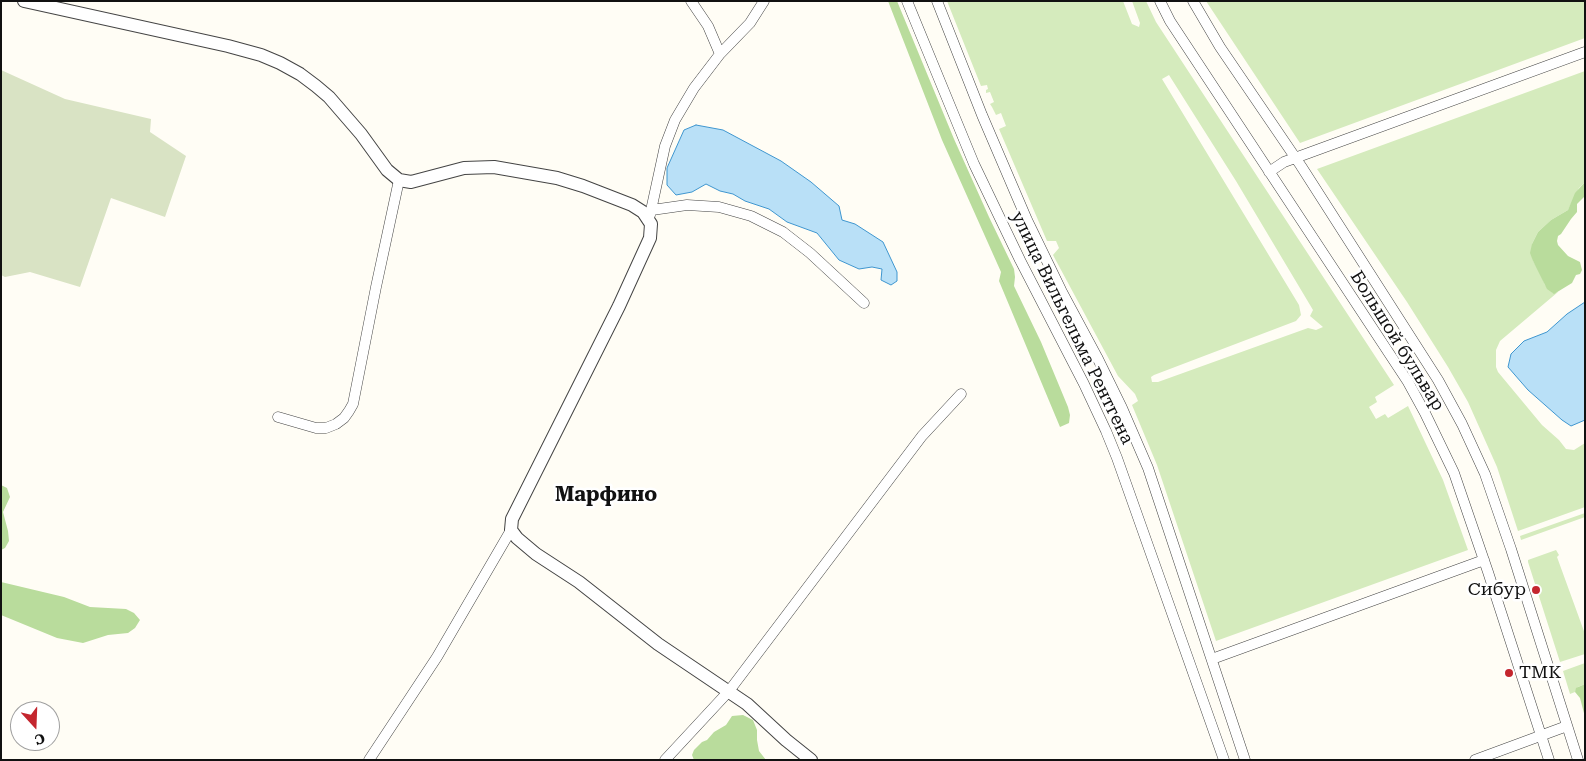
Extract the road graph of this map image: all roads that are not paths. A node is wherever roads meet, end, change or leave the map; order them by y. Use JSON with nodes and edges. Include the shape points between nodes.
{"nodes":[{"id":1,"x":24,"y":1,"type":"edge"},
{"id":2,"x":691,"y":1,"type":"edge"},
{"id":3,"x":764,"y":1,"type":"edge"},
{"id":4,"x":906,"y":1,"type":"edge"},
{"id":5,"x":937,"y":1,"type":"edge"},
{"id":6,"x":1160,"y":1,"type":"edge"},
{"id":7,"x":1193,"y":1,"type":"edge"},
{"id":8,"x":1585,"y":52,"type":"edge"},
{"id":9,"x":720,"y":54,"type":"junction"},
{"id":10,"x":1295,"y":158,"type":"junction"},
{"id":11,"x":1269,"y":172,"type":"junction"},
{"id":12,"x":399,"y":180,"type":"junction"},
{"id":13,"x":650,"y":214,"type":"junction"},
{"id":14,"x":864,"y":303,"type":"dead end"},
{"id":15,"x":960,"y":394,"type":"dead end"},
{"id":16,"x":278,"y":417,"type":"dead end"},
{"id":17,"x":512,"y":530,"type":"junction"},
{"id":18,"x":1484,"y":560,"type":"junction"},
{"id":19,"x":1212,"y":659,"type":"junction"},
{"id":20,"x":729,"y":691,"type":"junction"},
{"id":21,"x":1567,"y":726,"type":"junction"},
{"id":22,"x":1540,"y":736,"type":"junction"},
{"id":23,"x":369,"y":760,"type":"edge"},
{"id":24,"x":665,"y":760,"type":"edge"},
{"id":25,"x":811,"y":760,"type":"edge"},
{"id":26,"x":1224,"y":760,"type":"edge"},
{"id":27,"x":1245,"y":760,"type":"edge"},
{"id":28,"x":1475,"y":760,"type":"edge"},
{"id":29,"x":1549,"y":760,"type":"edge"},
{"id":30,"x":1578,"y":760,"type":"edge"}],
"edges":[{"from":1,"to":12,"type":"street","via":[[228,46],[280,63],[329,97],[387,170]]},
{"from":2,"to":9,"type":"street","via":[[708,26]]},
{"from":3,"to":9,"type":"street","via":[[750,23]]},
{"from":4,"to":26,"type":"street","name":"улица Вильгельма Рентгена","via":[[974,164],[1106,431]]},
{"from":5,"to":19,"type":"street","name":"улица Вильгельма Рентгена","via":[[1036,241],[1127,417],[1148,468]]},
{"from":6,"to":11,"type":"street","name":"Большой бульвар"},
{"from":7,"to":10,"type":"street","name":"Большой бульвар"},
{"from":8,"to":10,"type":"street"},
{"from":9,"to":13,"type":"street","via":[[675,120],[664,146]]},
{"from":10,"to":11,"type":"street"},
{"from":10,"to":21,"type":"street","name":"Большой бульвар","via":[[1438,380],[1462,424],[1488,483],[1511,549]]},
{"from":11,"to":18,"type":"street","name":"Большой бульвар","via":[[1425,412],[1454,473]]},
{"from":12,"to":13,"type":"street","via":[[411,182],[464,168],[494,167],[557,178]]},
{"from":12,"to":16,"type":"street","via":[[349,411],[336,424],[326,428]]},
{"from":13,"to":14,"type":"street","via":[[687,205],[751,216],[783,232]]},
{"from":13,"to":17,"type":"street","via":[[652,229],[644,253],[512,519]]},
{"from":15,"to":20,"type":"street","via":[[922,436]]},
{"from":17,"to":20,"type":"street","via":[[536,554],[579,582],[658,644]]},
{"from":17,"to":23,"type":"street","via":[[437,656]]},
{"from":18,"to":19,"type":"street"},
{"from":18,"to":22,"type":"street","name":"Большой бульвар"},
{"from":19,"to":27,"type":"street","name":"улица Вильгельма Рентгена"},
{"from":20,"to":24,"type":"street"},
{"from":20,"to":25,"type":"street"},
{"from":21,"to":22,"type":"street"},
{"from":21,"to":30,"type":"street","name":"Большой бульвар"},
{"from":22,"to":28,"type":"street"},
{"from":22,"to":29,"type":"street","name":"Большой бульвар"}]}
